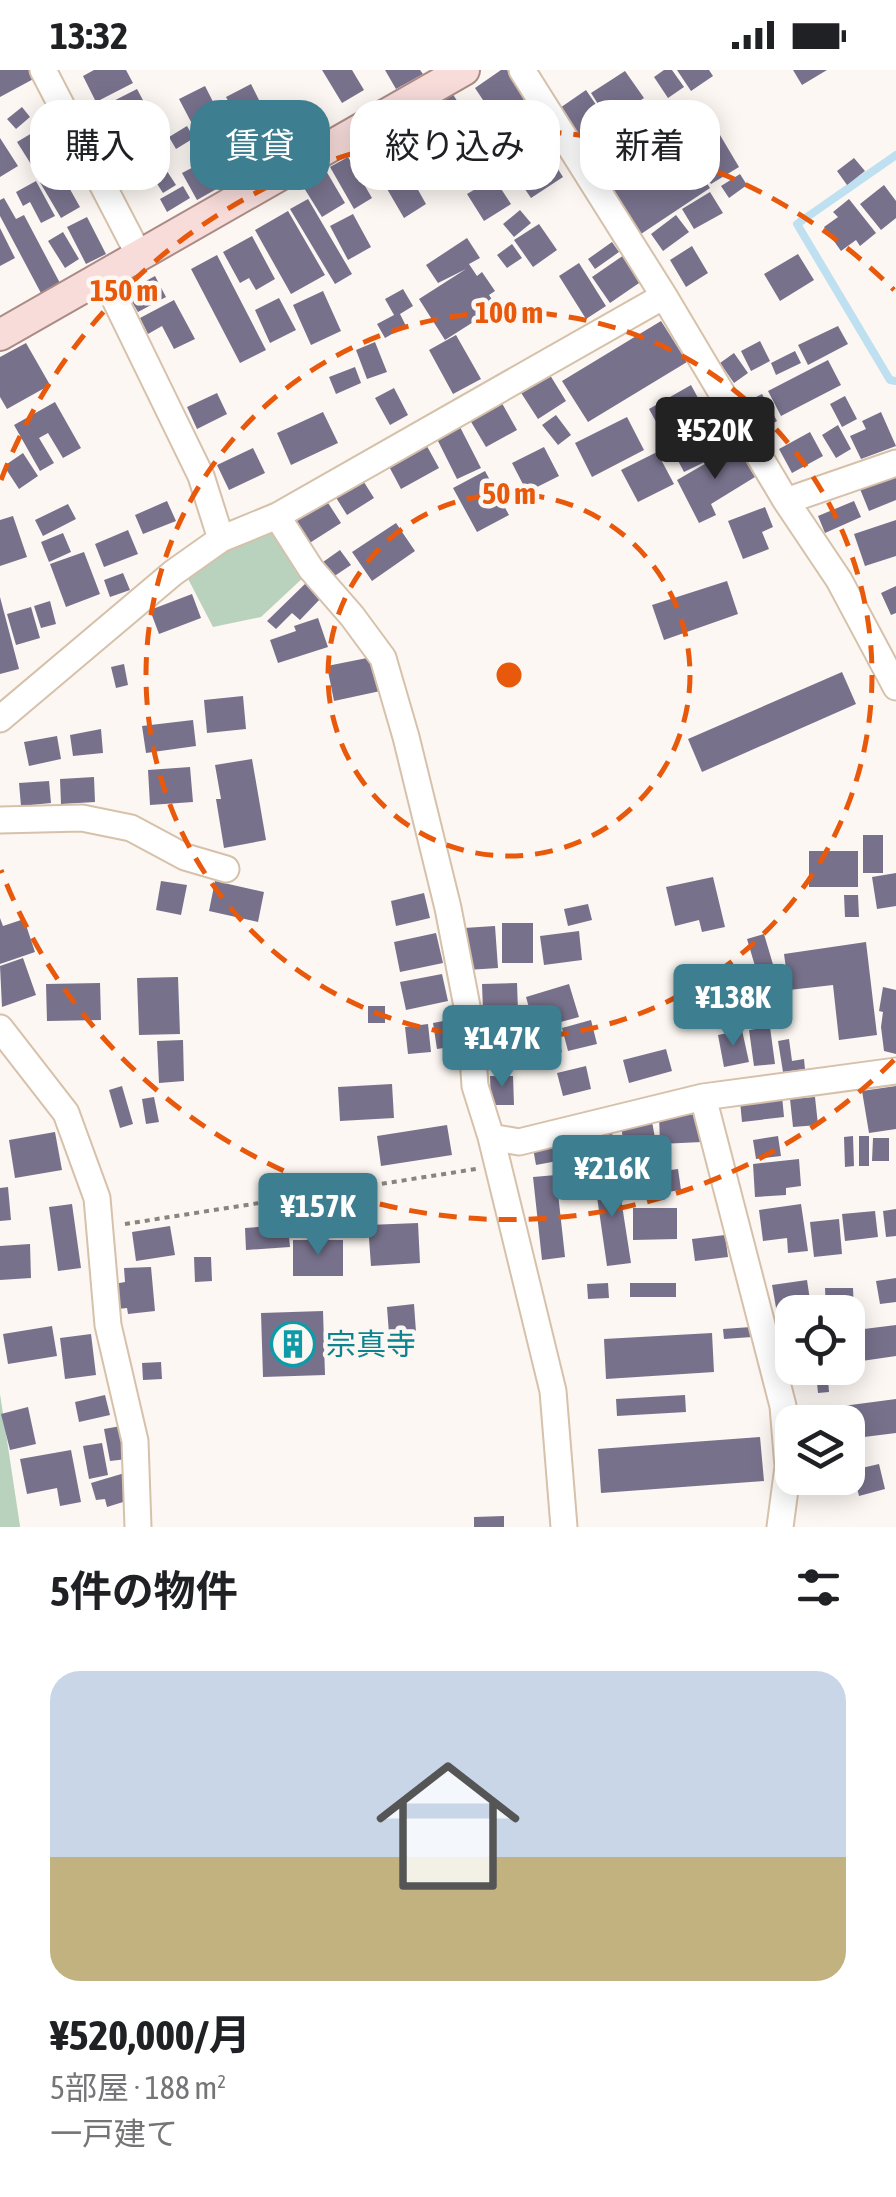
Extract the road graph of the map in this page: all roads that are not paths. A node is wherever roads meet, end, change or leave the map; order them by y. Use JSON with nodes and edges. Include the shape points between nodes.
{"nodes":[{"id":1,"x":43,"y":70,"type":"edge"},
{"id":2,"x":464,"y":70,"type":"edge"},
{"id":3,"x":522,"y":70,"type":"edge"},
{"id":4,"x":140,"y":257,"type":"junction"},
{"id":5,"x":104,"y":277,"type":"junction"},
{"id":6,"x":664,"y":296,"type":"junction"},
{"id":7,"x":0,"y":336,"type":"edge"},
{"id":8,"x":896,"y":463,"type":"edge"},
{"id":9,"x":786,"y":501,"type":"junction"},
{"id":10,"x":277,"y":516,"type":"junction"},
{"id":11,"x":222,"y":539,"type":"junction"},
{"id":12,"x":896,"y":687,"type":"edge"},
{"id":13,"x":0,"y":719,"type":"edge"},
{"id":14,"x":0,"y":820,"type":"edge"},
{"id":15,"x":226,"y":868,"type":"dead end"},
{"id":16,"x":0,"y":1028,"type":"edge"},
{"id":17,"x":896,"y":1071,"type":"edge"},
{"id":18,"x":703,"y":1097,"type":"junction"},
{"id":19,"x":491,"y":1137,"type":"junction"},
{"id":20,"x":138,"y":1527,"type":"edge"},
{"id":21,"x":564,"y":1527,"type":"edge"},
{"id":22,"x":780,"y":1527,"type":"edge"}],
"edges":[{"from":1,"to":4,"type":"street"},
{"from":2,"to":4,"type":"main road"},
{"from":3,"to":6,"type":"street"},
{"from":4,"to":5,"type":"main road"},
{"from":5,"to":7,"type":"main road"},
{"from":5,"to":11,"type":"street","via":[[201,476]]},
{"from":6,"to":9,"type":"street"},
{"from":6,"to":10,"type":"street"},
{"from":8,"to":9,"type":"street"},
{"from":9,"to":12,"type":"street","via":[[839,580]]},
{"from":10,"to":11,"type":"street"},
{"from":10,"to":19,"type":"street","via":[[383,658],[448,908],[472,1027],[475,1086]]},
{"from":11,"to":13,"type":"street","via":[[173,572]]},
{"from":14,"to":15,"type":"street","via":[[82,818],[131,828],[185,857]]},
{"from":16,"to":20,"type":"street","via":[[66,1114],[97,1198],[108,1325],[135,1441]]},
{"from":17,"to":18,"type":"street"},
{"from":18,"to":19,"type":"street","via":[[519,1142]]},
{"from":18,"to":22,"type":"street","via":[[783,1406],[788,1467]]},
{"from":19,"to":21,"type":"street","via":[[553,1391]]}]}
